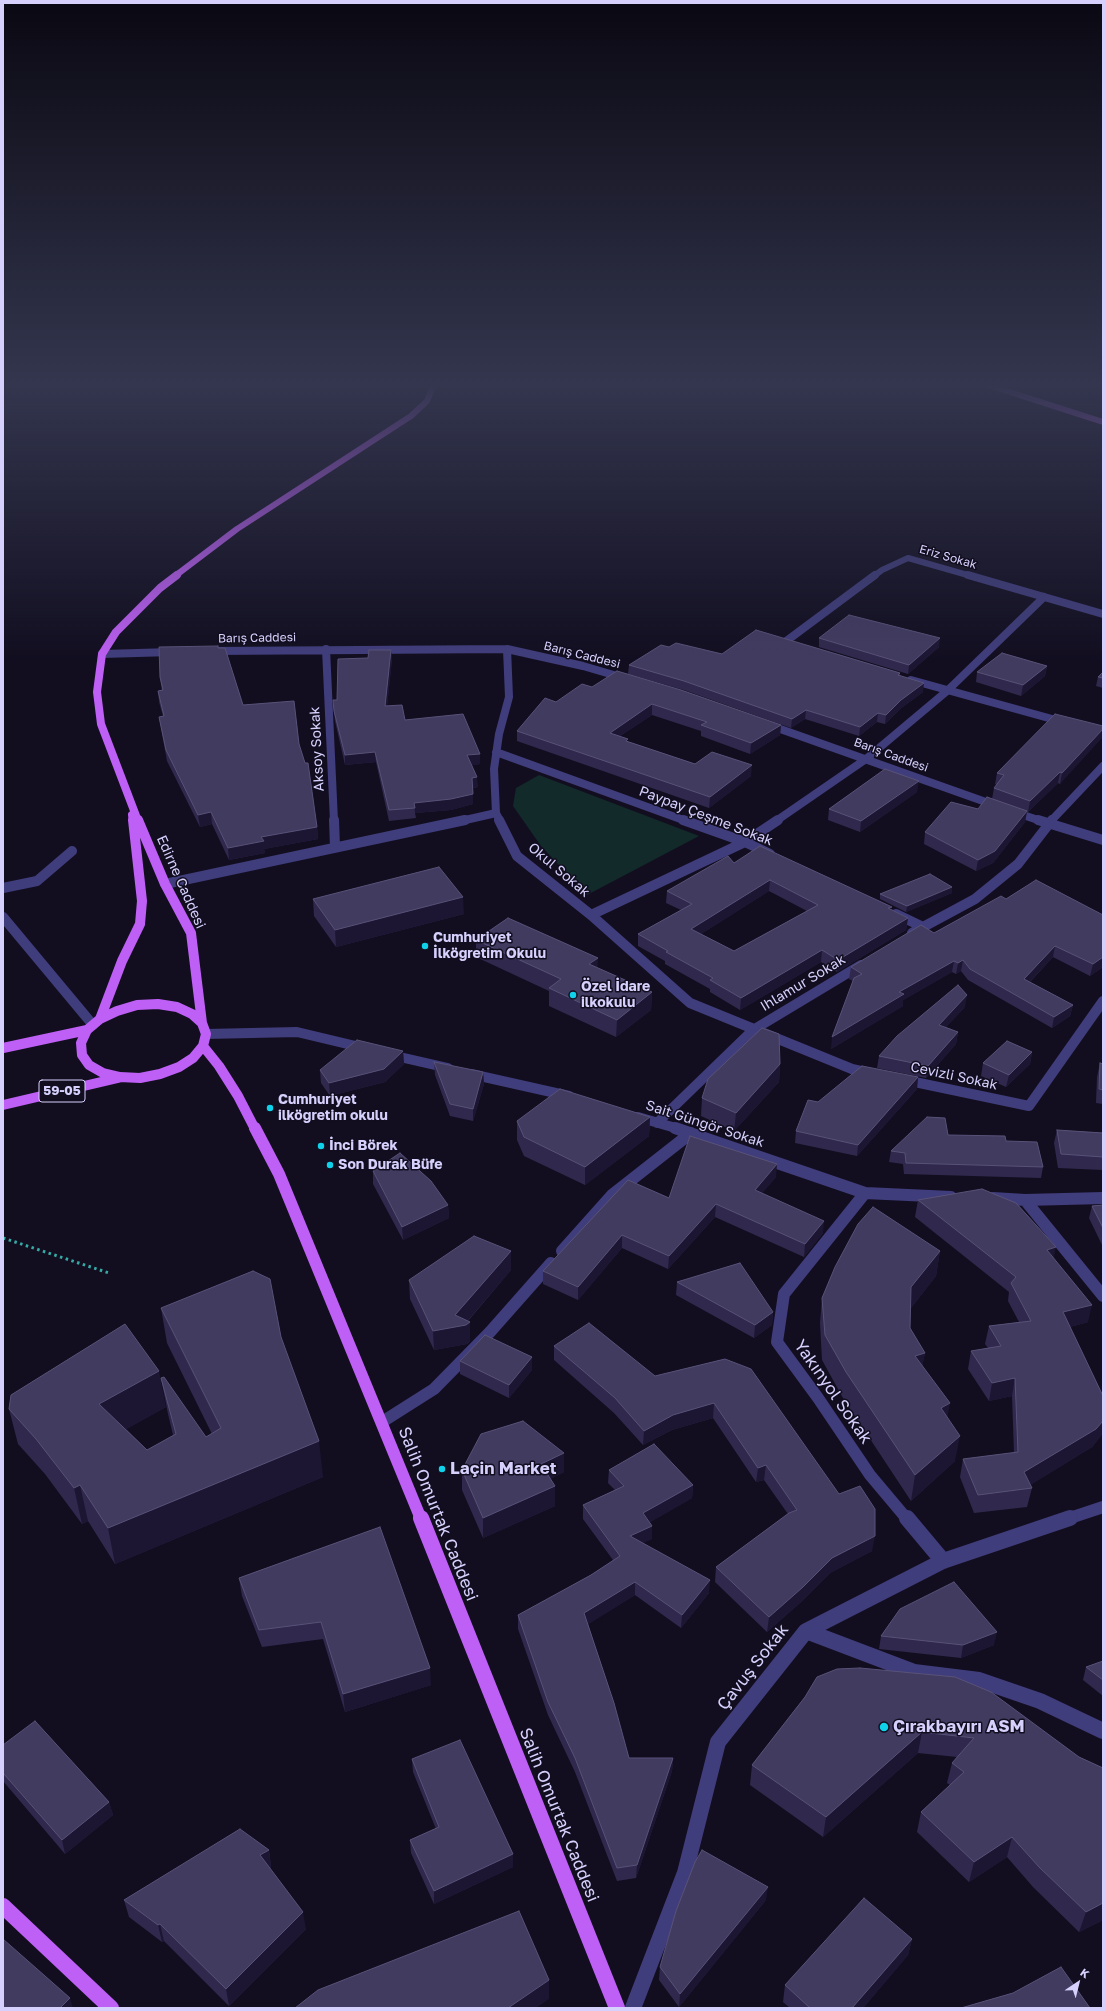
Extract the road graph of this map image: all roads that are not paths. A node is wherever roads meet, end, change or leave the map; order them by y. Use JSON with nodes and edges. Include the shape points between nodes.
{"nodes":[{"id":1,"x":319,"y":476,"type":"edge"},
{"id":2,"x":1044,"y":596,"type":"junction"},
{"id":3,"x":1103,"y":614,"type":"edge"},
{"id":4,"x":788,"y":643,"type":"edge"},
{"id":5,"x":326,"y":649,"type":"junction"},
{"id":6,"x":507,"y":649,"type":"junction"},
{"id":7,"x":207,"y":651,"type":"edge"},
{"id":8,"x":177,"y":652,"type":"edge"},
{"id":9,"x":102,"y":654,"type":"junction"},
{"id":10,"x":903,"y":678,"type":"edge"},
{"id":11,"x":629,"y":679,"type":"edge"},
{"id":12,"x":947,"y":691,"type":"junction"},
{"id":13,"x":763,"y":723,"type":"edge"},
{"id":14,"x":1073,"y":724,"type":"edge"},
{"id":15,"x":496,"y":752,"type":"junction"},
{"id":16,"x":866,"y":759,"type":"junction"},
{"id":17,"x":1103,"y":766,"type":"edge"},
{"id":18,"x":131,"y":803,"type":"junction"},
{"id":19,"x":496,"y":813,"type":"junction"},
{"id":20,"x":1048,"y":824,"type":"junction"},
{"id":21,"x":1103,"y":840,"type":"edge"},
{"id":22,"x":745,"y":842,"type":"junction"},
{"id":23,"x":335,"y":847,"type":"junction"},
{"id":24,"x":72,"y":850,"type":"dead end"},
{"id":25,"x":781,"y":859,"type":"edge"},
{"id":26,"x":165,"y":884,"type":"junction"},
{"id":27,"x":3,"y":888,"type":"edge"},
{"id":28,"x":887,"y":910,"type":"edge"},
{"id":29,"x":591,"y":915,"type":"junction"},
{"id":30,"x":3,"y":917,"type":"edge"},
{"id":31,"x":923,"y":927,"type":"junction"},
{"id":32,"x":903,"y":939,"type":"edge"},
{"id":33,"x":869,"y":960,"type":"edge"},
{"id":34,"x":1103,"y":1001,"type":"edge"},
{"id":35,"x":202,"y":1023,"type":"junction"},
{"id":36,"x":93,"y":1025,"type":"junction"},
{"id":37,"x":753,"y":1030,"type":"junction"},
{"id":38,"x":204,"y":1040,"type":"junction"},
{"id":39,"x":3,"y":1048,"type":"edge"},
{"id":40,"x":883,"y":1075,"type":"edge"},
{"id":41,"x":120,"y":1078,"type":"junction"},
{"id":42,"x":898,"y":1079,"type":"edge"},
{"id":43,"x":576,"y":1098,"type":"edge"},
{"id":44,"x":3,"y":1104,"type":"edge"},
{"id":45,"x":627,"y":1114,"type":"edge"},
{"id":46,"x":657,"y":1123,"type":"junction"},
{"id":47,"x":691,"y":1133,"type":"junction"},
{"id":48,"x":865,"y":1193,"type":"junction"},
{"id":49,"x":964,"y":1197,"type":"edge"},
{"id":50,"x":980,"y":1198,"type":"edge"},
{"id":51,"x":1103,"y":1198,"type":"edge"},
{"id":52,"x":1025,"y":1200,"type":"junction"},
{"id":53,"x":1103,"y":1296,"type":"edge"},
{"id":54,"x":382,"y":1422,"type":"junction"},
{"id":55,"x":1103,"y":1507,"type":"edge"},
{"id":56,"x":943,"y":1561,"type":"junction"},
{"id":57,"x":806,"y":1631,"type":"junction"},
{"id":58,"x":1103,"y":1731,"type":"edge"},
{"id":59,"x":3,"y":1906,"type":"edge"},
{"id":60,"x":111,"y":2008,"type":"edge"},
{"id":61,"x":617,"y":2008,"type":"edge"},
{"id":62,"x":633,"y":2008,"type":"edge"}],
"edges":[{"from":1,"to":9,"type":"main road","via":[[237,529],[160,588],[116,632]]},
{"from":2,"to":3,"type":"street","name":"Eriz Sokak"},
{"from":2,"to":4,"type":"street","name":"Eriz Sokak","via":[[908,558],[882,570]]},
{"from":2,"to":12,"type":"street"},
{"from":5,"to":6,"type":"street","name":"Barış Caddesi"},
{"from":5,"to":7,"type":"street","name":"Barış Caddesi"},
{"from":5,"to":23,"type":"street","name":"Aksoy Sokak"},
{"from":6,"to":11,"type":"street","name":"Barış Caddesi"},
{"from":6,"to":15,"type":"street","name":"Okul Sokak","via":[[509,697]]},
{"from":8,"to":9,"type":"street"},
{"from":9,"to":18,"type":"main road","via":[[97,692],[101,724]]},
{"from":10,"to":12,"type":"street"},
{"from":12,"to":14,"type":"street"},
{"from":12,"to":16,"type":"street"},
{"from":13,"to":16,"type":"street","name":"Barış Caddesi"},
{"from":15,"to":19,"type":"street","name":"Okul Sokak"},
{"from":15,"to":22,"type":"street","name":"Paypay Çeşme Sokak"},
{"from":16,"to":20,"type":"street","name":"Barış Caddesi"},
{"from":16,"to":22,"type":"street"},
{"from":17,"to":20,"type":"street"},
{"from":18,"to":26,"type":"main road","name":"Edirne Caddesi"},
{"from":18,"to":36,"type":"main road","via":[[142,901],[140,924]]},
{"from":19,"to":23,"type":"street"},
{"from":19,"to":29,"type":"street","name":"Okul Sokak","via":[[517,856]]},
{"from":20,"to":21,"type":"street","name":"Barış Caddesi"},
{"from":20,"to":31,"type":"street","via":[[1018,864],[976,899]]},
{"from":22,"to":25,"type":"street","name":"Paypay Çeşme Sokak"},
{"from":22,"to":29,"type":"street"},
{"from":23,"to":26,"type":"street"},
{"from":24,"to":27,"type":"street","via":[[37,881]]},
{"from":26,"to":35,"type":"main road","name":"Edirne Caddesi","via":[[190,933]]},
{"from":28,"to":31,"type":"street"},
{"from":29,"to":37,"type":"street","name":"Okul Sokak","via":[[690,1003]]},
{"from":30,"to":36,"type":"street"},
{"from":31,"to":32,"type":"street"},
{"from":33,"to":37,"type":"street","name":"Ihlamur Sokak"},
{"from":34,"to":42,"type":"street","name":"Cevizli Sokak","via":[[1029,1106]]},
{"from":35,"to":36,"type":"main road","via":[[182,1009],[158,1004],[137,1005],[117,1011]]},
{"from":35,"to":38,"type":"main road"},
{"from":36,"to":39,"type":"main road"},
{"from":36,"to":41,"type":"main road","via":[[81,1043],[82,1055],[89,1065],[102,1073]]},
{"from":37,"to":40,"type":"street","via":[[852,1069]]},
{"from":37,"to":46,"type":"street","name":"Ihlamur Sokak"},
{"from":38,"to":41,"type":"main road","via":[[193,1058],[179,1067],[154,1076]]},
{"from":38,"to":43,"type":"street","via":[[297,1032]]},
{"from":38,"to":54,"type":"main road","name":"Salih Omurtak Caddesi","via":[[238,1096],[279,1174]]},
{"from":41,"to":44,"type":"main road","number":"59-05"},
{"from":45,"to":46,"type":"street","name":"Sait Güngör Sokak"},
{"from":46,"to":47,"type":"street","name":"Sait Güngör Sokak"},
{"from":47,"to":48,"type":"street","name":"Sait Güngör Sokak"},
{"from":47,"to":54,"type":"street","via":[[612,1195],[490,1332],[434,1389]]},
{"from":48,"to":49,"type":"street","name":"Sait Güngör Sokak"},
{"from":48,"to":56,"type":"street","name":"Yakınyol Sokak","via":[[784,1294],[778,1342],[870,1476]]},
{"from":50,"to":52,"type":"street"},
{"from":51,"to":52,"type":"street"},
{"from":52,"to":53,"type":"street"},
{"from":54,"to":61,"type":"main road","name":"Salih Omurtak Caddesi"},
{"from":55,"to":56,"type":"street","name":"Çavuş Sokak"},
{"from":56,"to":57,"type":"street","name":"Çavuş Sokak"},
{"from":57,"to":58,"type":"street","via":[[914,1672],[979,1680],[1040,1701]]},
{"from":57,"to":62,"type":"street","name":"Çavuş Sokak","via":[[718,1742],[685,1873]]},
{"from":59,"to":60,"type":"main road"}]}
